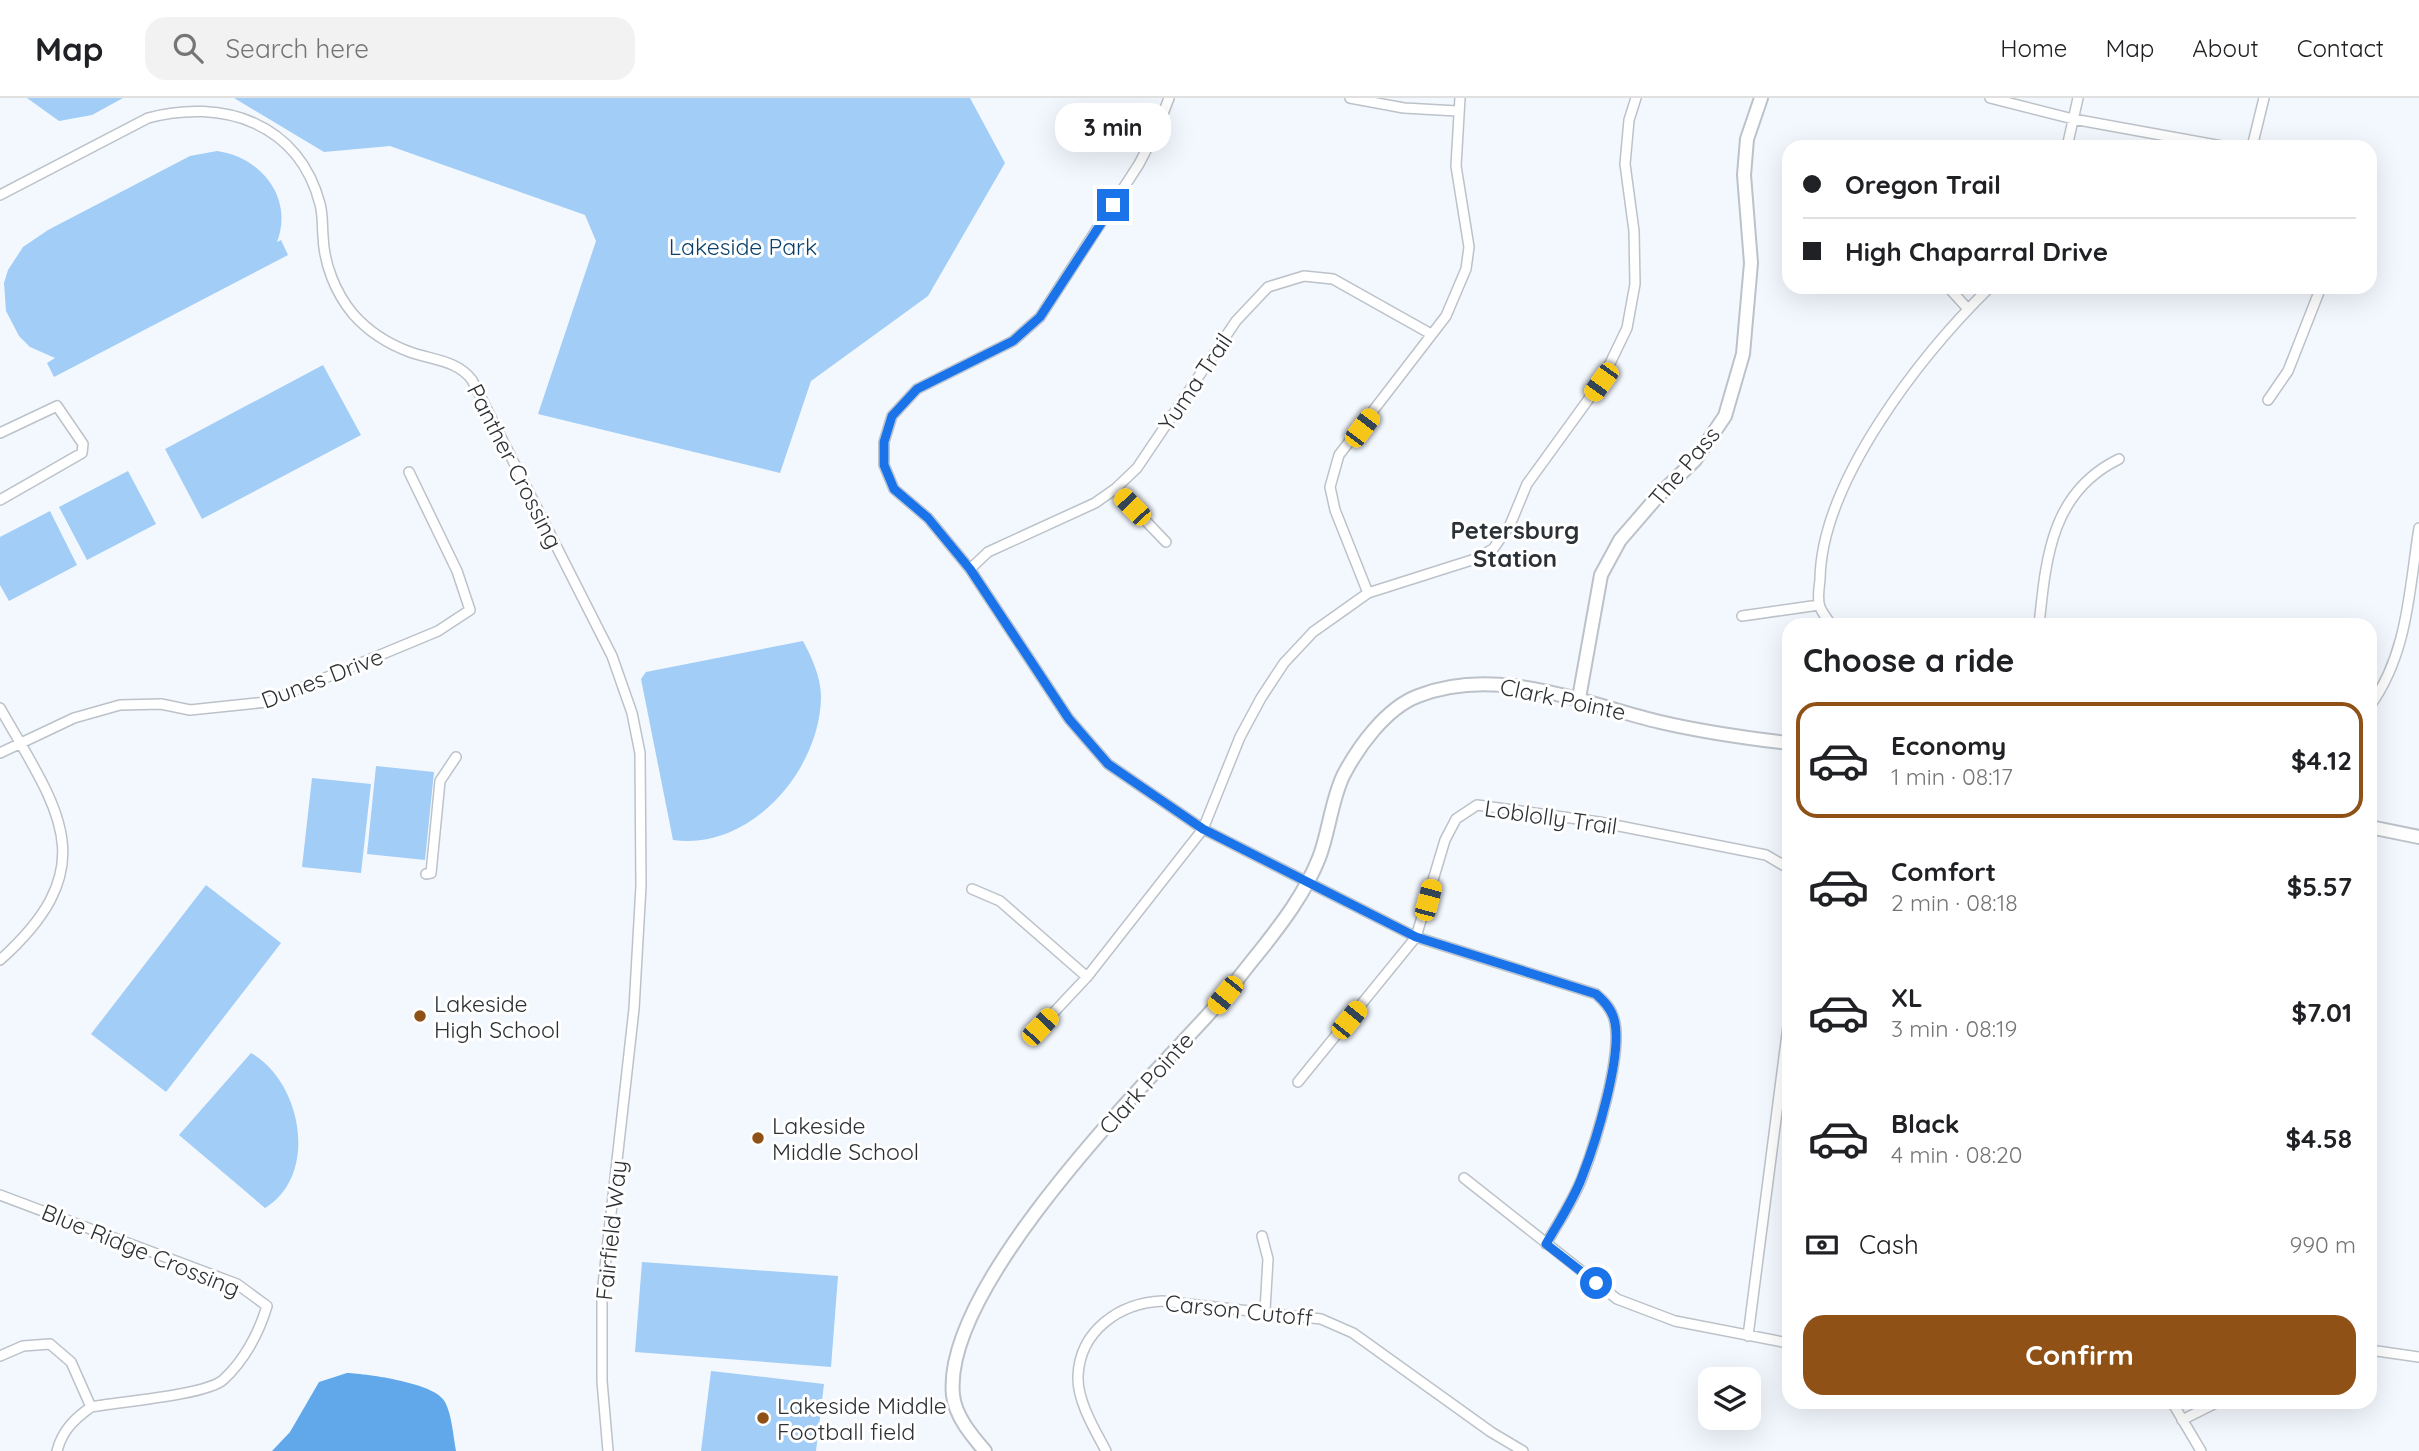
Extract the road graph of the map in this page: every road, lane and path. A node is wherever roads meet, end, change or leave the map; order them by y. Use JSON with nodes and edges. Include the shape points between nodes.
{"nodes":[{"id":1,"x":1168,"y":98,"type":"edge"},
{"id":2,"x":1350,"y":98,"type":"edge"},
{"id":3,"x":1460,"y":98,"type":"edge"},
{"id":4,"x":1636,"y":98,"type":"edge"},
{"id":5,"x":1761,"y":98,"type":"edge"},
{"id":6,"x":1990,"y":98,"type":"edge"},
{"id":7,"x":2078,"y":98,"type":"edge"},
{"id":8,"x":2264,"y":98,"type":"edge"},
{"id":9,"x":1457,"y":111,"type":"junction"},
{"id":10,"x":2073,"y":119,"type":"junction"},
{"id":11,"x":2068,"y":140,"type":"edge"},
{"id":12,"x":2188,"y":140,"type":"edge"},
{"id":13,"x":2254,"y":140,"type":"edge"},
{"id":14,"x":0,"y":195,"type":"edge"},
{"id":15,"x":1954,"y":294,"type":"edge"},
{"id":16,"x":1983,"y":294,"type":"edge"},
{"id":17,"x":2318,"y":294,"type":"edge"},
{"id":18,"x":1968,"y":309,"type":"junction"},
{"id":19,"x":1432,"y":334,"type":"junction"},
{"id":20,"x":2268,"y":400,"type":"dead end"},
{"id":21,"x":0,"y":433,"type":"edge"},
{"id":22,"x":2119,"y":458,"type":"dead end"},
{"id":23,"x":409,"y":472,"type":"dead end"},
{"id":24,"x":1115,"y":489,"type":"junction"},
{"id":25,"x":0,"y":500,"type":"edge"},
{"id":26,"x":2419,"y":528,"type":"edge"},
{"id":27,"x":1166,"y":542,"type":"dead end"},
{"id":28,"x":970,"y":569,"type":"junction"},
{"id":29,"x":1368,"y":593,"type":"junction"},
{"id":30,"x":1819,"y":605,"type":"junction"},
{"id":31,"x":1742,"y":616,"type":"dead end"},
{"id":32,"x":1827,"y":618,"type":"edge"},
{"id":33,"x":2040,"y":618,"type":"edge"},
{"id":34,"x":2377,"y":696,"type":"edge"},
{"id":35,"x":1579,"y":698,"type":"junction"},
{"id":36,"x":0,"y":708,"type":"edge"},
{"id":37,"x":1782,"y":742,"type":"edge"},
{"id":38,"x":20,"y":743,"type":"junction"},
{"id":39,"x":0,"y":753,"type":"edge"},
{"id":40,"x":456,"y":757,"type":"dead end"},
{"id":41,"x":2377,"y":828,"type":"edge"},
{"id":42,"x":1203,"y":829,"type":"junction"},
{"id":43,"x":2419,"y":837,"type":"edge"},
{"id":44,"x":1782,"y":864,"type":"edge"},
{"id":45,"x":426,"y":874,"type":"dead end"},
{"id":46,"x":1309,"y":881,"type":"junction"},
{"id":47,"x":972,"y":889,"type":"dead end"},
{"id":48,"x":1416,"y":937,"type":"junction"},
{"id":49,"x":0,"y":960,"type":"edge"},
{"id":50,"x":1087,"y":977,"type":"junction"},
{"id":51,"x":634,"y":1009,"type":"joint"},
{"id":52,"x":1040,"y":1027,"type":"dead end"},
{"id":53,"x":1782,"y":1072,"type":"edge"},
{"id":54,"x":1298,"y":1082,"type":"dead end"},
{"id":55,"x":1464,"y":1178,"type":"dead end"},
{"id":56,"x":0,"y":1195,"type":"edge"},
{"id":57,"x":1262,"y":1236,"type":"dead end"},
{"id":58,"x":1546,"y":1244,"type":"junction"},
{"id":59,"x":1265,"y":1310,"type":"junction"},
{"id":60,"x":1748,"y":1336,"type":"junction"},
{"id":61,"x":1782,"y":1342,"type":"edge"},
{"id":62,"x":2377,"y":1351,"type":"edge"},
{"id":63,"x":0,"y":1356,"type":"edge"},
{"id":64,"x":2419,"y":1357,"type":"edge"},
{"id":65,"x":90,"y":1407,"type":"junction"},
{"id":66,"x":2176,"y":1409,"type":"edge"},
{"id":67,"x":2204,"y":1409,"type":"edge"},
{"id":68,"x":2182,"y":1420,"type":"junction"},
{"id":69,"x":57,"y":1451,"type":"edge"},
{"id":70,"x":608,"y":1451,"type":"edge"},
{"id":71,"x":985,"y":1451,"type":"edge"},
{"id":72,"x":1106,"y":1451,"type":"edge"},
{"id":73,"x":1523,"y":1451,"type":"edge"},
{"id":74,"x":2201,"y":1451,"type":"edge"}],
"edges":[{"from":1,"to":28,"type":"street","via":[[1139,164],[1040,317],[1013,341],[917,389],[892,416],[884,442],[884,465],[894,489],[928,518]]},
{"from":2,"to":9,"type":"street"},
{"from":3,"to":9,"type":"street"},
{"from":4,"to":29,"type":"street","via":[[1625,164],[1635,284],[1626,328],[1601,382],[1527,484],[1510,524],[1493,548],[1456,567]]},
{"from":5,"to":35,"type":"street","name":"The Pass","via":[[1747,139],[1744,176],[1751,263],[1743,354],[1726,416],[1695,460],[1620,541],[1601,575]]},
{"from":6,"to":10,"type":"street"},
{"from":7,"to":10,"type":"street"},
{"from":8,"to":13,"type":"street"},
{"from":9,"to":19,"type":"street","via":[[1456,166],[1469,247],[1456,295]]},
{"from":10,"to":11,"type":"street"},
{"from":10,"to":12,"type":"street"},
{"from":14,"to":51,"type":"street","name":"Panther Crossing","via":[[148,117],[191,107],[249,118],[281,139],[309,174],[321,205],[331,276],[352,313],[395,346],[457,367],[472,380],[612,656],[632,713],[643,784]]},
{"from":15,"to":18,"type":"street"},
{"from":16,"to":18,"type":"street"},
{"from":17,"to":20,"type":"street","via":[[2288,371]]},
{"from":18,"to":30,"type":"street","via":[[1913,375],[1860,454],[1824,544]]},
{"from":19,"to":24,"type":"street","name":"Yuma Trail","via":[[1333,279],[1304,276],[1268,287],[1236,321],[1137,468]]},
{"from":19,"to":29,"type":"street","via":[[1339,455],[1330,487]]},
{"from":21,"to":25,"type":"street","via":[[57,406],[83,444],[82,453]]},
{"from":22,"to":33,"type":"street","via":[[2101,467],[2082,486],[2059,519],[2046,553]]},
{"from":23,"to":38,"type":"street","name":"Dunes Drive","via":[[457,571],[470,610],[421,639],[267,702],[190,710],[161,704],[120,705],[74,718]]},
{"from":24,"to":27,"type":"street"},
{"from":24,"to":28,"type":"street","name":"Yuma Trail","via":[[1095,503],[988,552]]},
{"from":26,"to":34,"type":"street","via":[[2399,654]]},
{"from":28,"to":42,"type":"street","via":[[1069,719],[1108,764]]},
{"from":29,"to":42,"type":"street","via":[[1312,632],[1284,663],[1240,737]]},
{"from":30,"to":31,"type":"street"},
{"from":30,"to":32,"type":"street"},
{"from":35,"to":37,"type":"street","name":"Clark Pointe","via":[[1717,735]]},
{"from":35,"to":46,"type":"street","name":"Clark Pointe","via":[[1490,684],[1452,685],[1413,697],[1378,727],[1343,777]]},
{"from":36,"to":38,"type":"street"},
{"from":38,"to":39,"type":"street"},
{"from":38,"to":49,"type":"street","via":[[46,788],[65,846],[61,877],[51,900]]},
{"from":40,"to":45,"type":"street","via":[[440,781],[431,873]]},
{"from":41,"to":43,"type":"street"},
{"from":42,"to":46,"type":"street"},
{"from":42,"to":50,"type":"street"},
{"from":44,"to":48,"type":"street","name":"Loblolly Trail","via":[[1766,855],[1599,822],[1477,806],[1456,819],[1445,840]]},
{"from":46,"to":48,"type":"street"},
{"from":46,"to":71,"type":"street","name":"Clark Pointe","via":[[1209,1015],[1135,1091],[1026,1226],[998,1268],[959,1340],[953,1368],[953,1398],[962,1420]]},
{"from":47,"to":50,"type":"street","via":[[1000,901]]},
{"from":48,"to":54,"type":"street","name":"Loblolly Trail"},
{"from":48,"to":58,"type":"street","via":[[1596,994],[1607,1003],[1615,1021],[1612,1063],[1595,1139],[1581,1180]]},
{"from":50,"to":52,"type":"street"},
{"from":51,"to":70,"type":"street","name":"Fairfield Way","via":[[602,1294]]},
{"from":53,"to":60,"type":"street"},
{"from":55,"to":58,"type":"street"},
{"from":56,"to":65,"type":"street","name":"Blue Ridge Crossing","via":[[237,1283],[267,1306],[259,1333],[221,1381],[182,1393]]},
{"from":57,"to":59,"type":"street","via":[[1268,1259]]},
{"from":58,"to":60,"type":"street","via":[[1617,1299],[1646,1312]]},
{"from":59,"to":72,"type":"street","name":"Carson Cutoff","via":[[1137,1302],[1103,1324],[1083,1350],[1078,1377],[1083,1403]]},
{"from":59,"to":73,"type":"street","name":"Carson Cutoff","via":[[1321,1319],[1353,1333]]},
{"from":60,"to":61,"type":"street"},
{"from":62,"to":64,"type":"street"},
{"from":63,"to":65,"type":"street","via":[[23,1346],[50,1344],[71,1362]]},
{"from":65,"to":69,"type":"street","via":[[74,1419]]},
{"from":66,"to":68,"type":"street"},
{"from":67,"to":68,"type":"street"},
{"from":68,"to":74,"type":"street"}]}
